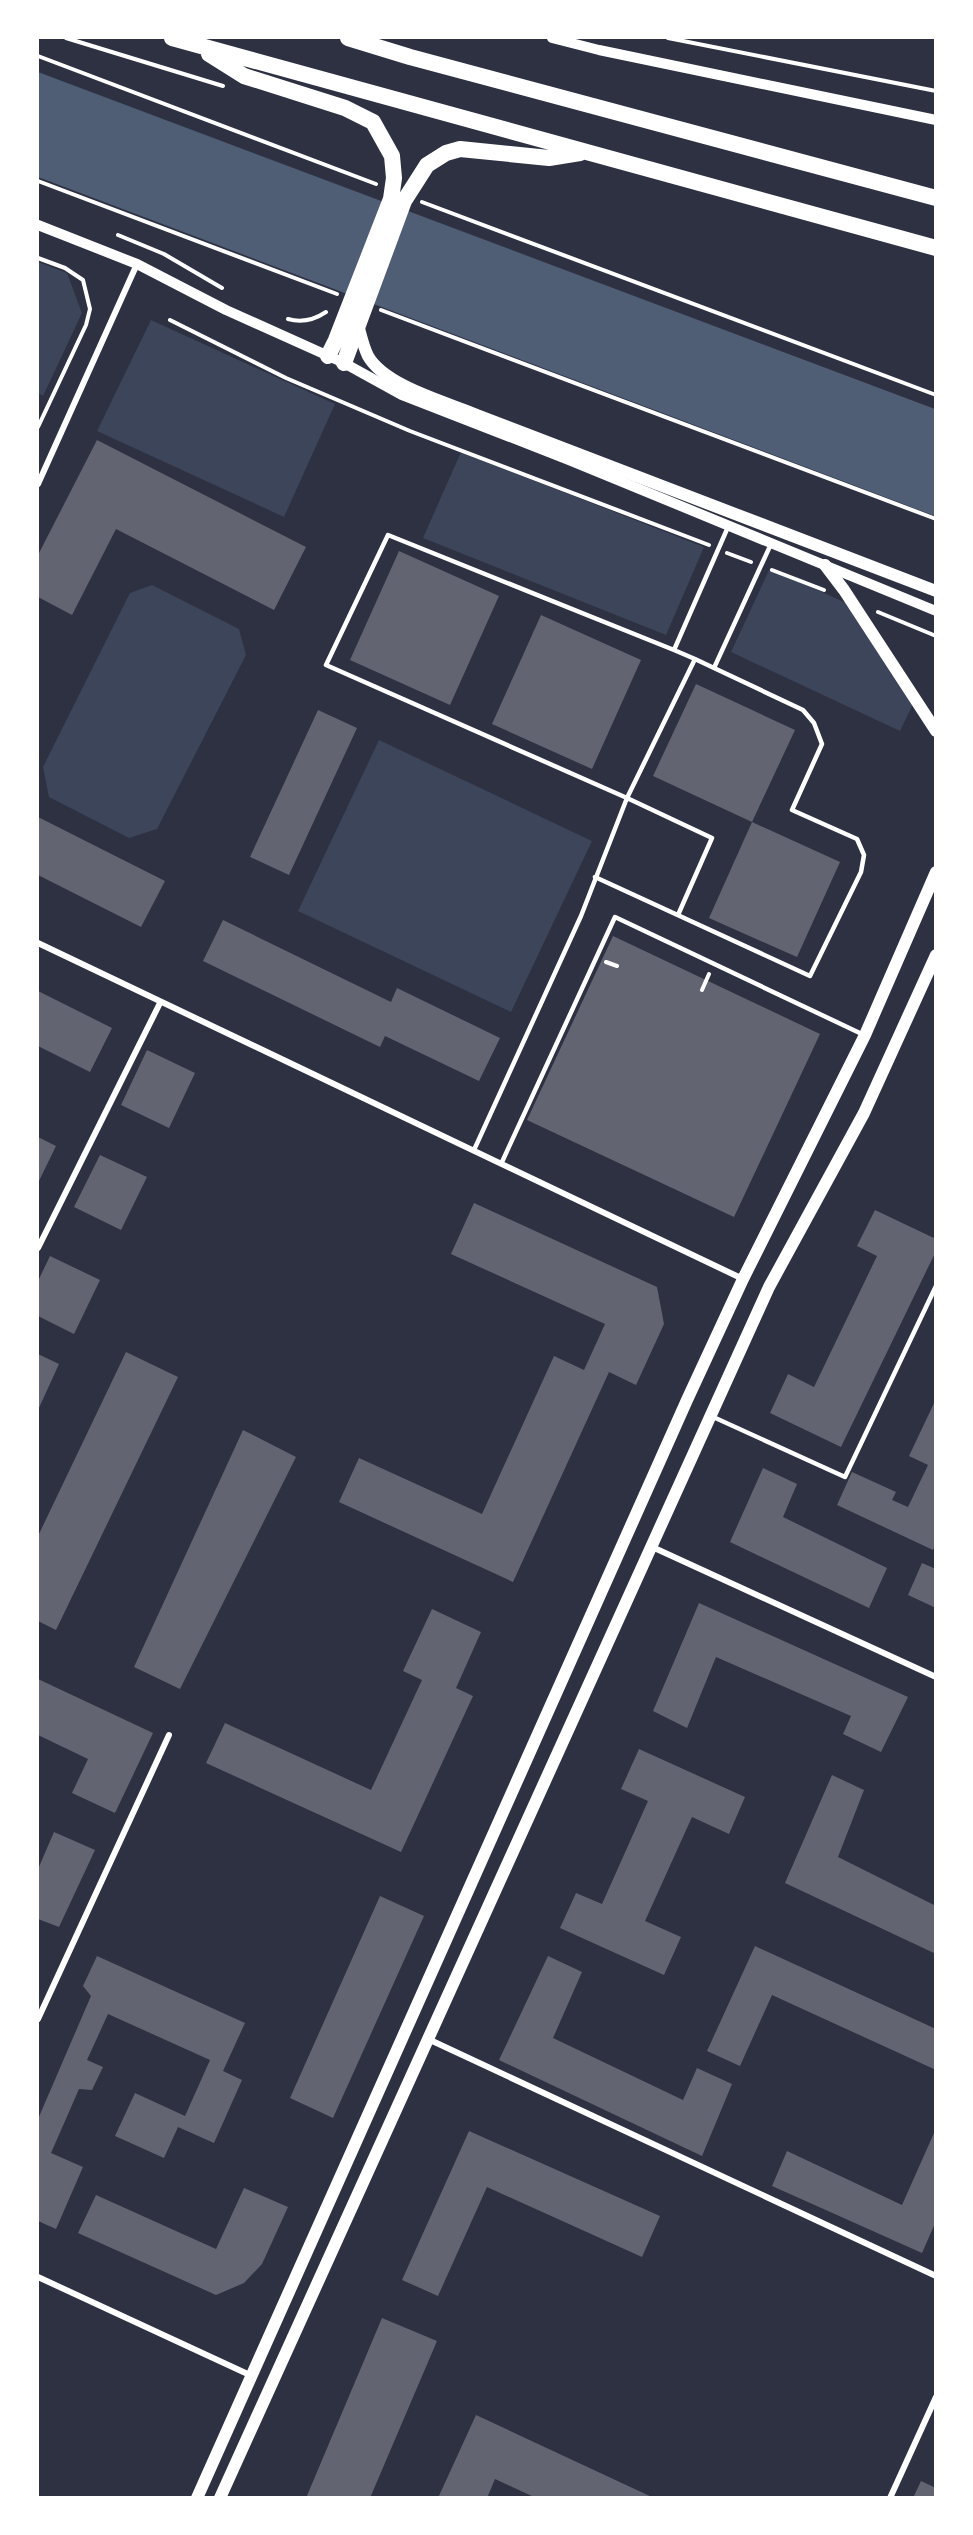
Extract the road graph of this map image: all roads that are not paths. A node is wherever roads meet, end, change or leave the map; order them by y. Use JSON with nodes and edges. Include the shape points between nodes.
{"nodes":[{"id":1,"x":172,"y":38,"type":"edge"},
{"id":2,"x":348,"y":38,"type":"edge"},
{"id":3,"x":552,"y":38,"type":"edge"},
{"id":4,"x":580,"y":41,"type":"edge"},
{"id":5,"x":196,"y":45,"type":"junction"},
{"id":6,"x":936,"y":120,"type":"edge"},
{"id":7,"x":584,"y":153,"type":"junction"},
{"id":8,"x":936,"y":198,"type":"edge"},
{"id":9,"x":38,"y":225,"type":"edge"},
{"id":10,"x":936,"y":248,"type":"edge"},
{"id":11,"x":137,"y":264,"type":"junction"},
{"id":12,"x":357,"y":311,"type":"junction"},
{"id":13,"x":328,"y":356,"type":"junction"},
{"id":14,"x":344,"y":363,"type":"junction"},
{"id":15,"x":38,"y":484,"type":"edge"},
{"id":16,"x":729,"y":525,"type":"junction"},
{"id":17,"x":771,"y":544,"type":"junction"},
{"id":18,"x":825,"y":565,"type":"junction"},
{"id":19,"x":936,"y":591,"type":"edge"},
{"id":20,"x":936,"y":611,"type":"edge"},
{"id":21,"x":674,"y":650,"type":"junction"},
{"id":22,"x":695,"y":659,"type":"junction"},
{"id":23,"x":714,"y":668,"type":"junction"},
{"id":24,"x":936,"y":732,"type":"edge"},
{"id":25,"x":627,"y":798,"type":"junction"},
{"id":26,"x":936,"y":872,"type":"edge"},
{"id":27,"x":595,"y":877,"type":"junction"},
{"id":28,"x":678,"y":915,"type":"junction"},
{"id":29,"x":38,"y":943,"type":"edge"},
{"id":30,"x":936,"y":955,"type":"edge"},
{"id":31,"x":160,"y":1003,"type":"junction"},
{"id":32,"x":864,"y":1035,"type":"junction"},
{"id":33,"x":474,"y":1150,"type":"junction"},
{"id":34,"x":502,"y":1162,"type":"junction"},
{"id":35,"x":38,"y":1248,"type":"edge"},
{"id":36,"x":743,"y":1279,"type":"junction"},
{"id":37,"x":936,"y":1286,"type":"edge"},
{"id":38,"x":711,"y":1416,"type":"junction"},
{"id":39,"x":650,"y":1546,"type":"junction"},
{"id":40,"x":936,"y":1677,"type":"edge"},
{"id":41,"x":169,"y":1735,"type":"dead end"},
{"id":42,"x":38,"y":2019,"type":"edge"},
{"id":43,"x":428,"y":2039,"type":"junction"},
{"id":44,"x":936,"y":2276,"type":"edge"},
{"id":45,"x":38,"y":2277,"type":"edge"},
{"id":46,"x":252,"y":2376,"type":"junction"},
{"id":47,"x":936,"y":2397,"type":"edge"},
{"id":48,"x":197,"y":2498,"type":"edge"},
{"id":49,"x":220,"y":2498,"type":"edge"},
{"id":50,"x":890,"y":2498,"type":"edge"}],
"edges":[{"from":1,"to":5,"type":"highway"},
{"from":2,"to":8,"type":"highway"},
{"from":3,"to":4,"type":"street"},
{"from":4,"to":6,"type":"street"},
{"from":5,"to":7,"type":"highway"},
{"from":5,"to":12,"type":"highway","via":[[244,76],[345,108],[373,122],[392,156],[391,199]]},
{"from":7,"to":10,"type":"highway"},
{"from":7,"to":12,"type":"highway","via":[[549,158],[460,149],[427,165],[416,193],[404,201]]},
{"from":9,"to":11,"type":"street"},
{"from":11,"to":13,"type":"street","via":[[225,310]]},
{"from":11,"to":15,"type":"street"},
{"from":12,"to":13,"type":"highway"},
{"from":12,"to":14,"type":"highway"},
{"from":12,"to":19,"type":"main road","via":[[369,357],[385,375],[404,385]]},
{"from":13,"to":14,"type":"street"},
{"from":14,"to":16,"type":"street","via":[[402,395]]},
{"from":16,"to":17,"type":"street"},
{"from":16,"to":21,"type":"lane"},
{"from":17,"to":18,"type":"street"},
{"from":17,"to":23,"type":"lane"},
{"from":18,"to":20,"type":"street"},
{"from":18,"to":24,"type":"main road"},
{"from":21,"to":22,"type":"lane"},
{"from":21,"to":25,"type":"lane","via":[[388,535],[326,665]]},
{"from":22,"to":23,"type":"lane"},
{"from":22,"to":25,"type":"lane"},
{"from":23,"to":28,"type":"lane","via":[[803,710],[814,723],[822,744],[792,810],[857,839],[864,855],[861,872],[810,976]]},
{"from":25,"to":27,"type":"lane"},
{"from":25,"to":28,"type":"lane","via":[[712,838]]},
{"from":26,"to":32,"type":"main road"},
{"from":27,"to":28,"type":"lane"},
{"from":27,"to":33,"type":"lane","via":[[581,916]]},
{"from":29,"to":31,"type":"street"},
{"from":30,"to":38,"type":"main road","via":[[864,1113],[769,1287]]},
{"from":31,"to":33,"type":"street"},
{"from":31,"to":35,"type":"street"},
{"from":32,"to":34,"type":"lane","via":[[615,917]]},
{"from":32,"to":36,"type":"main road"},
{"from":33,"to":34,"type":"street"},
{"from":34,"to":36,"type":"street"},
{"from":36,"to":46,"type":"main road"},
{"from":37,"to":38,"type":"lane","via":[[845,1477]]},
{"from":38,"to":39,"type":"main road"},
{"from":39,"to":40,"type":"street"},
{"from":39,"to":43,"type":"main road"},
{"from":41,"to":42,"type":"street"},
{"from":43,"to":44,"type":"street"},
{"from":43,"to":49,"type":"main road"},
{"from":45,"to":46,"type":"street"},
{"from":46,"to":48,"type":"main road"},
{"from":47,"to":50,"type":"street"}]}
